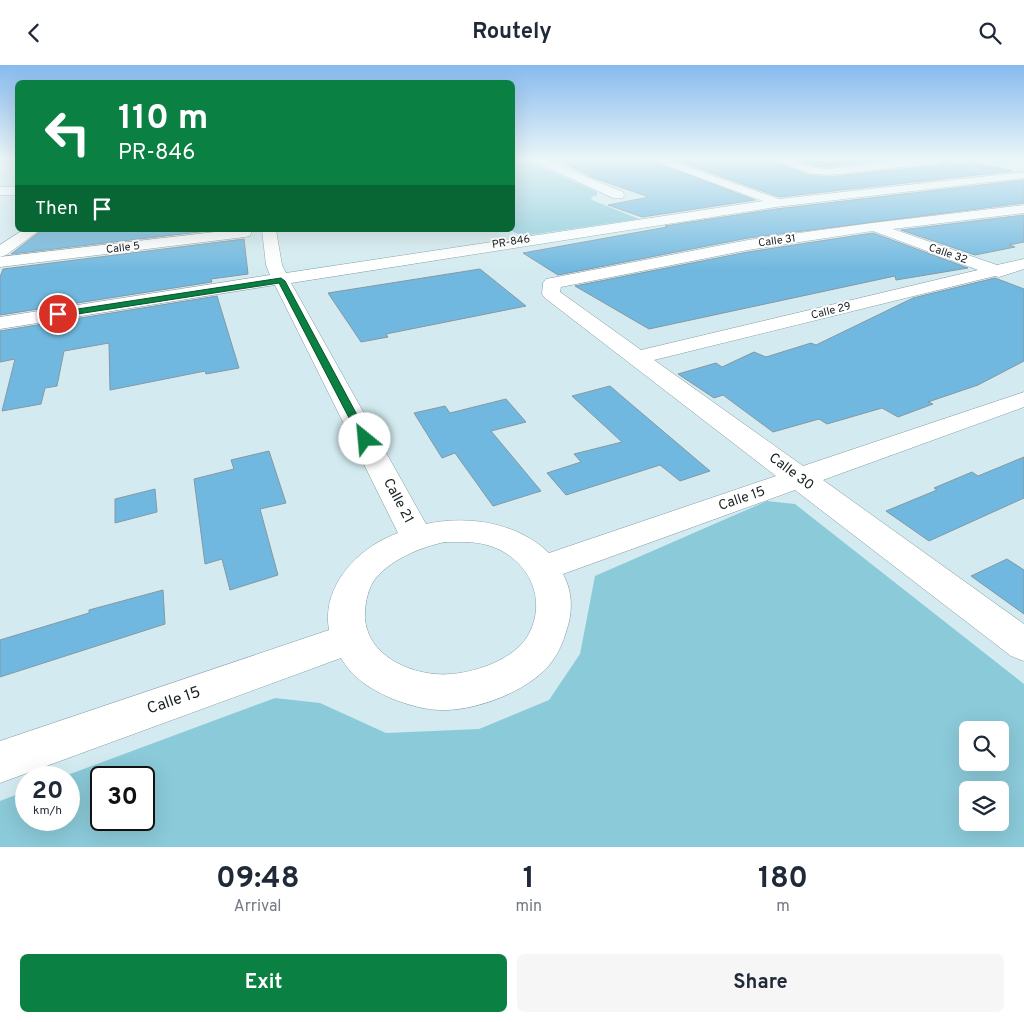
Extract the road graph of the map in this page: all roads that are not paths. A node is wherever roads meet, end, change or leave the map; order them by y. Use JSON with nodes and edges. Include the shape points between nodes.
{"nodes":[{"id":1,"x":764,"y":196,"type":"edge"},
{"id":2,"x":830,"y":196,"type":"edge"},
{"id":3,"x":780,"y":202,"type":"junction"},
{"id":4,"x":1024,"y":209,"type":"edge"},
{"id":5,"x":872,"y":227,"type":"junction"},
{"id":6,"x":30,"y":232,"type":"edge"},
{"id":7,"x":237,"y":232,"type":"edge"},
{"id":8,"x":269,"y":232,"type":"edge"},
{"id":9,"x":0,"y":252,"type":"edge"},
{"id":10,"x":0,"y":262,"type":"edge"},
{"id":11,"x":1024,"y":264,"type":"edge"},
{"id":12,"x":996,"y":271,"type":"junction"},
{"id":13,"x":1024,"y":280,"type":"edge"},
{"id":14,"x":281,"y":281,"type":"junction"},
{"id":15,"x":558,"y":299,"type":"joint"},
{"id":16,"x":0,"y":323,"type":"edge"},
{"id":17,"x":638,"y":357,"type":"junction"},
{"id":18,"x":1024,"y":399,"type":"edge"},
{"id":19,"x":800,"y":479,"type":"junction"},
{"id":20,"x":416,"y":536,"type":"junction"},
{"id":21,"x":544,"y":568,"type":"junction"},
{"id":22,"x":349,"y":639,"type":"junction"},
{"id":23,"x":1024,"y":645,"type":"edge"},
{"id":24,"x":0,"y":762,"type":"edge"}],
"edges":[{"from":1,"to":3,"type":"street"},
{"from":2,"to":3,"type":"street","name":"PR-846","number":"PR-846"},
{"from":3,"to":14,"type":"street","name":"PR-846","number":"PR-846","via":[[508,242]]},
{"from":4,"to":5,"type":"street","name":"Calle 31"},
{"from":5,"to":12,"type":"street","name":"Calle 32"},
{"from":5,"to":15,"type":"street","name":"Calle 31","via":[[748,245],[552,283],[551,294]]},
{"from":6,"to":9,"type":"street"},
{"from":7,"to":10,"type":"street","name":"Calle 5"},
{"from":8,"to":14,"type":"street","name":"Calle 21","via":[[274,265]]},
{"from":11,"to":12,"type":"street","name":"Calle 29"},
{"from":12,"to":13,"type":"street","name":"Calle 32"},
{"from":12,"to":17,"type":"street","name":"Calle 29"},
{"from":14,"to":16,"type":"street","name":"PR-846","number":"PR-846"},
{"from":14,"to":20,"type":"street","name":"Calle 21"},
{"from":15,"to":17,"type":"street","name":"Calle 30"},
{"from":17,"to":19,"type":"street","name":"Calle 30"},
{"from":18,"to":19,"type":"street","name":"Calle 15"},
{"from":19,"to":21,"type":"street","name":"Calle 15"},
{"from":19,"to":23,"type":"street","name":"Calle 30"},
{"from":20,"to":21,"type":"street","via":[[474,531],[502,538],[525,551]]},
{"from":20,"to":22,"type":"street","via":[[384,552],[358,576],[346,607]]},
{"from":21,"to":22,"type":"street","via":[[554,593],[554,621],[539,649],[512,673],[476,689],[435,692],[396,684],[366,665]]},
{"from":22,"to":24,"type":"street","name":"Calle 15"}]}
